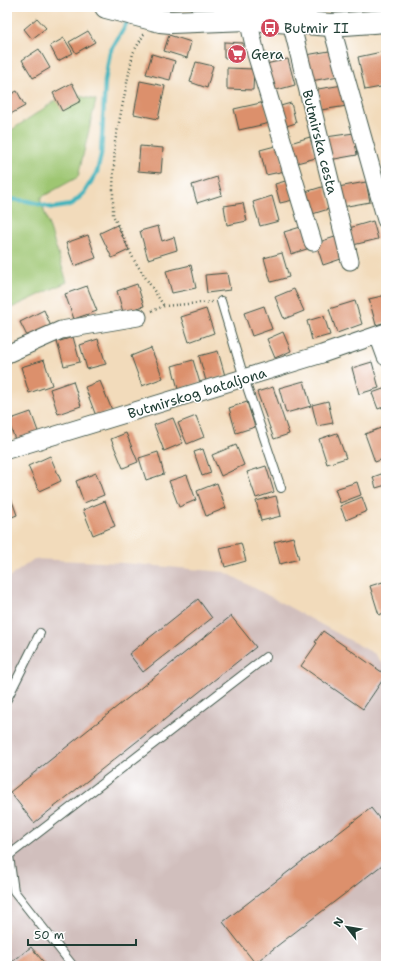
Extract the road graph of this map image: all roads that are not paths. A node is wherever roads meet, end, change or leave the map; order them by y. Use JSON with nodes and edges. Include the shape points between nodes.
{"nodes":[{"id":1,"x":108,"y":8,"type":"edge"},
{"id":2,"x":248,"y":19,"type":"junction"},
{"id":3,"x":386,"y":21,"type":"edge"},
{"id":4,"x":291,"y":22,"type":"junction"},
{"id":5,"x":331,"y":26,"type":"junction"},
{"id":6,"x":386,"y":220,"type":"edge"},
{"id":7,"x":312,"y":242,"type":"dead end"},
{"id":8,"x":350,"y":261,"type":"dead end"},
{"id":9,"x":221,"y":301,"type":"road end"},
{"id":10,"x":138,"y":317,"type":"road end"},
{"id":11,"x":382,"y":334,"type":"edge"},
{"id":12,"x":7,"y":354,"type":"edge"},
{"id":13,"x":386,"y":357,"type":"edge"},
{"id":14,"x":244,"y":378,"type":"junction"},
{"id":15,"x":7,"y":450,"type":"edge"},
{"id":16,"x":281,"y":488,"type":"dead end"},
{"id":17,"x":40,"y":633,"type":"dead end"},
{"id":18,"x":266,"y":657,"type":"dead end"},
{"id":19,"x":7,"y":699,"type":"edge"},
{"id":20,"x":7,"y":842,"type":"edge"},
{"id":21,"x":8,"y":856,"type":"junction"},
{"id":22,"x":73,"y":966,"type":"edge"}],
"edges":[{"from":1,"to":2,"type":"street","via":[[152,27]]},
{"from":2,"to":4,"type":"street"},
{"from":2,"to":7,"type":"street"},
{"from":3,"to":5,"type":"street"},
{"from":4,"to":5,"type":"street"},
{"from":4,"to":8,"type":"street","name":"Butmirska cesta"},
{"from":5,"to":6,"type":"street"},
{"from":9,"to":14,"type":"lane"},
{"from":10,"to":12,"type":"street","via":[[61,330]]},
{"from":11,"to":13,"type":"street"},
{"from":11,"to":14,"type":"street","name":"Butmirskog bataljona"},
{"from":14,"to":15,"type":"street","name":"Butmirskog bataljona"},
{"from":14,"to":16,"type":"lane"},
{"from":17,"to":19,"type":"lane"},
{"from":18,"to":21,"type":"lane"},
{"from":20,"to":21,"type":"lane"},
{"from":21,"to":22,"type":"lane","via":[[14,891]]}]}
